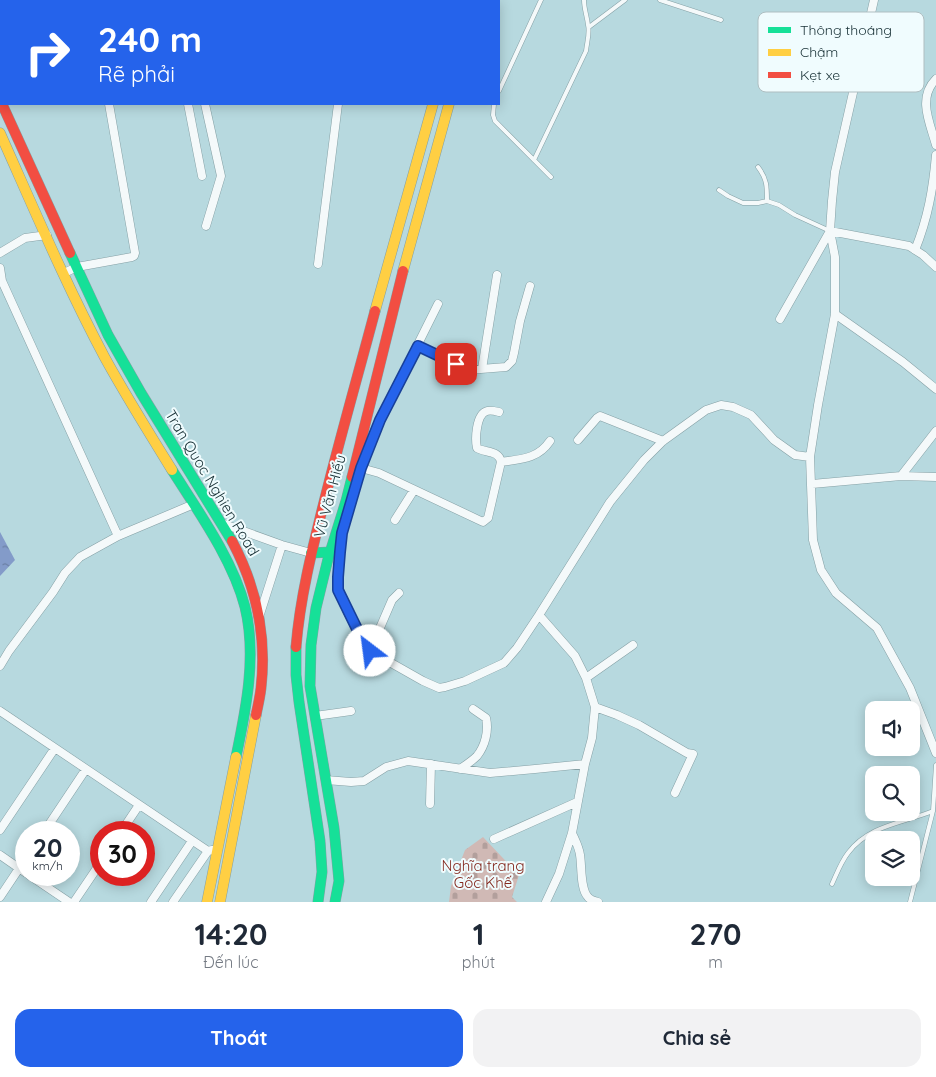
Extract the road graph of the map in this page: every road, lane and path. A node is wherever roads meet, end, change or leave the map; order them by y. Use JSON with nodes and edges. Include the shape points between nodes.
{"nodes":[{"id":1,"x":541,"y":0,"type":"edge"},
{"id":2,"x":584,"y":0,"type":"edge"},
{"id":3,"x":625,"y":0,"type":"edge"},
{"id":4,"x":660,"y":0,"type":"edge"},
{"id":5,"x":721,"y":20,"type":"dead end"},
{"id":6,"x":589,"y":27,"type":"junction"},
{"id":7,"x":936,"y":79,"type":"edge"},
{"id":8,"x":500,"y":89,"type":"edge"},
{"id":9,"x":853,"y":92,"type":"edge"},
{"id":10,"x":2,"y":105,"type":"edge"},
{"id":11,"x":109,"y":105,"type":"edge"},
{"id":12,"x":188,"y":105,"type":"edge"},
{"id":13,"x":205,"y":105,"type":"edge"},
{"id":14,"x":338,"y":105,"type":"edge"},
{"id":15,"x":434,"y":105,"type":"edge"},
{"id":16,"x":449,"y":105,"type":"edge"},
{"id":17,"x":494,"y":105,"type":"edge"},
{"id":18,"x":2,"y":137,"type":"edge"},
{"id":19,"x":936,"y":145,"type":"edge"},
{"id":20,"x":936,"y":154,"type":"edge"},
{"id":21,"x":534,"y":160,"type":"junction"},
{"id":22,"x":758,"y":168,"type":"dead end"},
{"id":23,"x":202,"y":176,"type":"dead end"},
{"id":24,"x":551,"y":177,"type":"dead end"},
{"id":25,"x":719,"y":190,"type":"dead end"},
{"id":26,"x":767,"y":201,"type":"junction"},
{"id":27,"x":206,"y":226,"type":"dead end"},
{"id":28,"x":830,"y":231,"type":"junction"},
{"id":29,"x":46,"y":233,"type":"junction"},
{"id":30,"x":915,"y":250,"type":"junction"},
{"id":31,"x":0,"y":253,"type":"edge"},
{"id":32,"x":318,"y":264,"type":"dead end"},
{"id":33,"x":77,"y":267,"type":"junction"},
{"id":34,"x":936,"y":267,"type":"edge"},
{"id":35,"x":0,"y":268,"type":"edge"},
{"id":36,"x":64,"y":274,"type":"junction"},
{"id":37,"x":497,"y":275,"type":"dead end"},
{"id":38,"x":530,"y":286,"type":"dead end"},
{"id":39,"x":438,"y":304,"type":"dead end"},
{"id":40,"x":835,"y":314,"type":"junction"},
{"id":41,"x":780,"y":319,"type":"dead end"},
{"id":42,"x":418,"y":346,"type":"junction"},
{"id":43,"x":482,"y":369,"type":"junction"},
{"id":44,"x":936,"y":389,"type":"edge"},
{"id":45,"x":499,"y":412,"type":"dead end"},
{"id":46,"x":936,"y":431,"type":"edge"},
{"id":47,"x":578,"y":440,"type":"dead end"},
{"id":48,"x":663,"y":440,"type":"junction"},
{"id":49,"x":550,"y":441,"type":"dead end"},
{"id":50,"x":810,"y":457,"type":"junction"},
{"id":51,"x":501,"y":462,"type":"junction"},
{"id":52,"x":361,"y":468,"type":"junction"},
{"id":53,"x":901,"y":476,"type":"junction"},
{"id":54,"x":936,"y":477,"type":"edge"},
{"id":55,"x":812,"y":484,"type":"junction"},
{"id":56,"x":414,"y":490,"type":"junction"},
{"id":57,"x":348,"y":502,"type":"junction"},
{"id":58,"x":194,"y":504,"type":"junction"},
{"id":59,"x":395,"y":520,"type":"dead end"},
{"id":60,"x":221,"y":523,"type":"junction"},
{"id":61,"x":118,"y":536,"type":"junction"},
{"id":62,"x":282,"y":545,"type":"junction"},
{"id":63,"x":331,"y":552,"type":"junction"},
{"id":64,"x":311,"y":553,"type":"junction"},
{"id":65,"x":399,"y":593,"type":"dead end"},
{"id":66,"x":539,"y":615,"type":"junction"},
{"id":67,"x":259,"y":617,"type":"junction"},
{"id":68,"x":633,"y":645,"type":"dead end"},
{"id":69,"x":370,"y":651,"type":"junction"},
{"id":70,"x":0,"y":666,"type":"edge"},
{"id":71,"x":586,"y":678,"type":"junction"},
{"id":72,"x":595,"y":707,"type":"junction"},
{"id":73,"x":473,"y":709,"type":"dead end"},
{"id":74,"x":0,"y":711,"type":"edge"},
{"id":75,"x":351,"y":711,"type":"dead end"},
{"id":76,"x":315,"y":716,"type":"junction"},
{"id":77,"x":55,"y":748,"type":"junction"},
{"id":78,"x":936,"y":754,"type":"edge"},
{"id":79,"x":431,"y":764,"type":"junction"},
{"id":80,"x":584,"y":764,"type":"junction"},
{"id":81,"x":936,"y":765,"type":"edge"},
{"id":82,"x":86,"y":769,"type":"junction"},
{"id":83,"x":460,"y":769,"type":"junction"},
{"id":84,"x":326,"y":780,"type":"junction"},
{"id":85,"x":675,"y":794,"type":"dead end"},
{"id":86,"x":577,"y":802,"type":"junction"},
{"id":87,"x":430,"y":804,"type":"dead end"},
{"id":88,"x":140,"y":805,"type":"junction"},
{"id":89,"x":933,"y":811,"type":"junction"},
{"id":90,"x":51,"y":821,"type":"edge"},
{"id":91,"x":129,"y":821,"type":"edge"},
{"id":92,"x":0,"y":830,"type":"edge"},
{"id":93,"x":572,"y":833,"type":"junction"},
{"id":94,"x":494,"y":839,"type":"dead end"},
{"id":95,"x":192,"y":841,"type":"junction"},
{"id":96,"x":231,"y":846,"type":"junction"},
{"id":97,"x":213,"y":849,"type":"junction"},
{"id":98,"x":0,"y":855,"type":"edge"},
{"id":99,"x":15,"y":865,"type":"edge"},
{"id":100,"x":90,"y":878,"type":"edge"},
{"id":101,"x":15,"y":880,"type":"edge"},
{"id":102,"x":832,"y":884,"type":"dead end"},
{"id":103,"x":45,"y":886,"type":"edge"},
{"id":104,"x":0,"y":897,"type":"edge"},
{"id":105,"x":69,"y":902,"type":"edge"},
{"id":106,"x":74,"y":902,"type":"edge"},
{"id":107,"x":150,"y":902,"type":"edge"},
{"id":108,"x":173,"y":902,"type":"edge"},
{"id":109,"x":207,"y":902,"type":"edge"},
{"id":110,"x":220,"y":902,"type":"edge"},
{"id":111,"x":318,"y":902,"type":"edge"},
{"id":112,"x":334,"y":902,"type":"edge"},
{"id":113,"x":546,"y":902,"type":"edge"},
{"id":114,"x":598,"y":902,"type":"edge"},
{"id":115,"x":910,"y":902,"type":"edge"}],
"edges":[{"from":1,"to":8,"type":"lane"},
{"from":2,"to":6,"type":"lane"},
{"from":3,"to":6,"type":"lane"},
{"from":4,"to":5,"type":"lane"},
{"from":6,"to":21,"type":"lane","via":[[586,51]]},
{"from":7,"to":19,"type":"street","via":[[931,84],[925,106]]},
{"from":9,"to":28,"type":"street","via":[[835,172]]},
{"from":10,"to":33,"type":"main road","name":"Tran Quoc Nghien Road"},
{"from":11,"to":33,"type":"street","via":[[134,256]]},
{"from":12,"to":23,"type":"street"},
{"from":13,"to":27,"type":"street","via":[[221,176]]},
{"from":14,"to":32,"type":"street"},
{"from":15,"to":64,"type":"main road","name":"Vũ Văn Hiếu"},
{"from":16,"to":57,"type":"main road","name":"Vũ Văn Hiếu","via":[[393,307]]},
{"from":17,"to":21,"type":"lane","via":[[495,121]]},
{"from":18,"to":29,"type":"main road","name":"Tran Quoc Nghien Road"},
{"from":20,"to":30,"type":"street","via":[[928,211]]},
{"from":21,"to":24,"type":"lane"},
{"from":22,"to":26,"type":"lane","via":[[766,180]]},
{"from":25,"to":26,"type":"lane","via":[[743,203]]},
{"from":26,"to":28,"type":"lane"},
{"from":28,"to":30,"type":"street","via":[[909,246]]},
{"from":28,"to":40,"type":"street","via":[[835,257]]},
{"from":28,"to":41,"type":"street"},
{"from":29,"to":31,"type":"street","via":[[25,238]]},
{"from":29,"to":36,"type":"main road","name":"Tran Quoc Nghien Road"},
{"from":30,"to":34,"type":"street"},
{"from":33,"to":36,"type":"street"},
{"from":33,"to":60,"type":"main road","name":"Tran Quoc Nghien Road","via":[[118,353]]},
{"from":35,"to":61,"type":"street","via":[[2,281]]},
{"from":36,"to":58,"type":"main road","name":"Tran Quoc Nghien Road","via":[[117,380]]},
{"from":37,"to":43,"type":"street"},
{"from":38,"to":43,"type":"street","via":[[512,361],[506,367]]},
{"from":39,"to":42,"type":"street"},
{"from":40,"to":44,"type":"street"},
{"from":40,"to":50,"type":"street"},
{"from":42,"to":43,"type":"street","via":[[468,370]]},
{"from":42,"to":52,"type":"street","via":[[380,420]]},
{"from":45,"to":51,"type":"street","via":[[486,411],[482,414],[476,430],[476,443],[482,451],[500,457]]},
{"from":46,"to":53,"type":"street"},
{"from":47,"to":48,"type":"street","via":[[600,416]]},
{"from":48,"to":50,"type":"street","via":[[706,410],[721,405],[751,415],[774,440],[795,455]]},
{"from":48,"to":66,"type":"street","via":[[610,502]]},
{"from":49,"to":51,"type":"street","via":[[542,452]]},
{"from":50,"to":55,"type":"street"},
{"from":51,"to":56,"type":"street","via":[[488,518],[483,522]]},
{"from":52,"to":56,"type":"street"},
{"from":52,"to":57,"type":"street"},
{"from":53,"to":54,"type":"street"},
{"from":53,"to":55,"type":"street"},
{"from":55,"to":78,"type":"street","via":[[812,540],[821,570],[836,593],[878,628],[910,688]]},
{"from":56,"to":59,"type":"street"},
{"from":57,"to":63,"type":"main road","name":"Vũ Văn Hiếu"},
{"from":57,"to":69,"type":"street","via":[[338,590]]},
{"from":58,"to":61,"type":"street"},
{"from":58,"to":97,"type":"main road","name":"Tran Quoc Nghien Road","via":[[238,586],[249,634],[248,689]]},
{"from":60,"to":62,"type":"street"},
{"from":60,"to":67,"type":"main road","name":"Tran Quoc Nghien Road","via":[[251,581]]},
{"from":61,"to":70,"type":"street","via":[[80,557],[64,573]]},
{"from":62,"to":64,"type":"street"},
{"from":62,"to":67,"type":"street"},
{"from":63,"to":64,"type":"main road"},
{"from":63,"to":76,"type":"main road","name":"Vũ Văn Hiếu","via":[[316,608],[312,645],[310,686]]},
{"from":64,"to":111,"type":"main road","name":"Vũ Văn Hiếu","via":[[295,653],[320,841],[322,872]]},
{"from":65,"to":69,"type":"street","via":[[392,600]]},
{"from":66,"to":69,"type":"street","via":[[504,663],[465,682],[446,687],[432,686]]},
{"from":66,"to":71,"type":"street","via":[[575,656]]},
{"from":67,"to":96,"type":"main road","name":"Tran Quoc Nghien Road","via":[[263,662],[261,688]]},
{"from":68,"to":71,"type":"street"},
{"from":71,"to":72,"type":"street"},
{"from":72,"to":80,"type":"street","via":[[592,738]]},
{"from":72,"to":85,"type":"street","via":[[639,725],[693,754]]},
{"from":73,"to":83,"type":"street","via":[[486,718],[488,725],[483,748],[476,758]]},
{"from":74,"to":77,"type":"street"},
{"from":75,"to":76,"type":"street"},
{"from":76,"to":84,"type":"main road","name":"Vũ Văn Hiếu"},
{"from":77,"to":82,"type":"street"},
{"from":77,"to":92,"type":"street"},
{"from":79,"to":83,"type":"street"},
{"from":79,"to":84,"type":"street","via":[[402,762],[364,780]]},
{"from":79,"to":87,"type":"street"},
{"from":80,"to":83,"type":"street","via":[[490,773]]},
{"from":80,"to":86,"type":"street"},
{"from":81,"to":89,"type":"lane"},
{"from":82,"to":88,"type":"street"},
{"from":82,"to":90,"type":"street"},
{"from":84,"to":112,"type":"main road","name":"Vũ Văn Hiếu","via":[[339,881]]},
{"from":86,"to":93,"type":"street"},
{"from":86,"to":94,"type":"street"},
{"from":88,"to":91,"type":"street"},
{"from":88,"to":95,"type":"street"},
{"from":89,"to":102,"type":"lane","via":[[884,826],[861,839],[844,859]]},
{"from":89,"to":115,"type":"lane"},
{"from":93,"to":113,"type":"street"},
{"from":93,"to":114,"type":"street","via":[[580,853],[586,896]]},
{"from":95,"to":97,"type":"street"},
{"from":95,"to":107,"type":"street"},
{"from":96,"to":97,"type":"main road"},
{"from":96,"to":110,"type":"main road","name":"Tran Quoc Nghien Road"},
{"from":97,"to":108,"type":"street"},
{"from":97,"to":109,"type":"main road","name":"Tran Quoc Nghien Road"},
{"from":98,"to":99,"type":"street"},
{"from":100,"to":106,"type":"street"},
{"from":101,"to":104,"type":"street"},
{"from":103,"to":105,"type":"street"}]}
